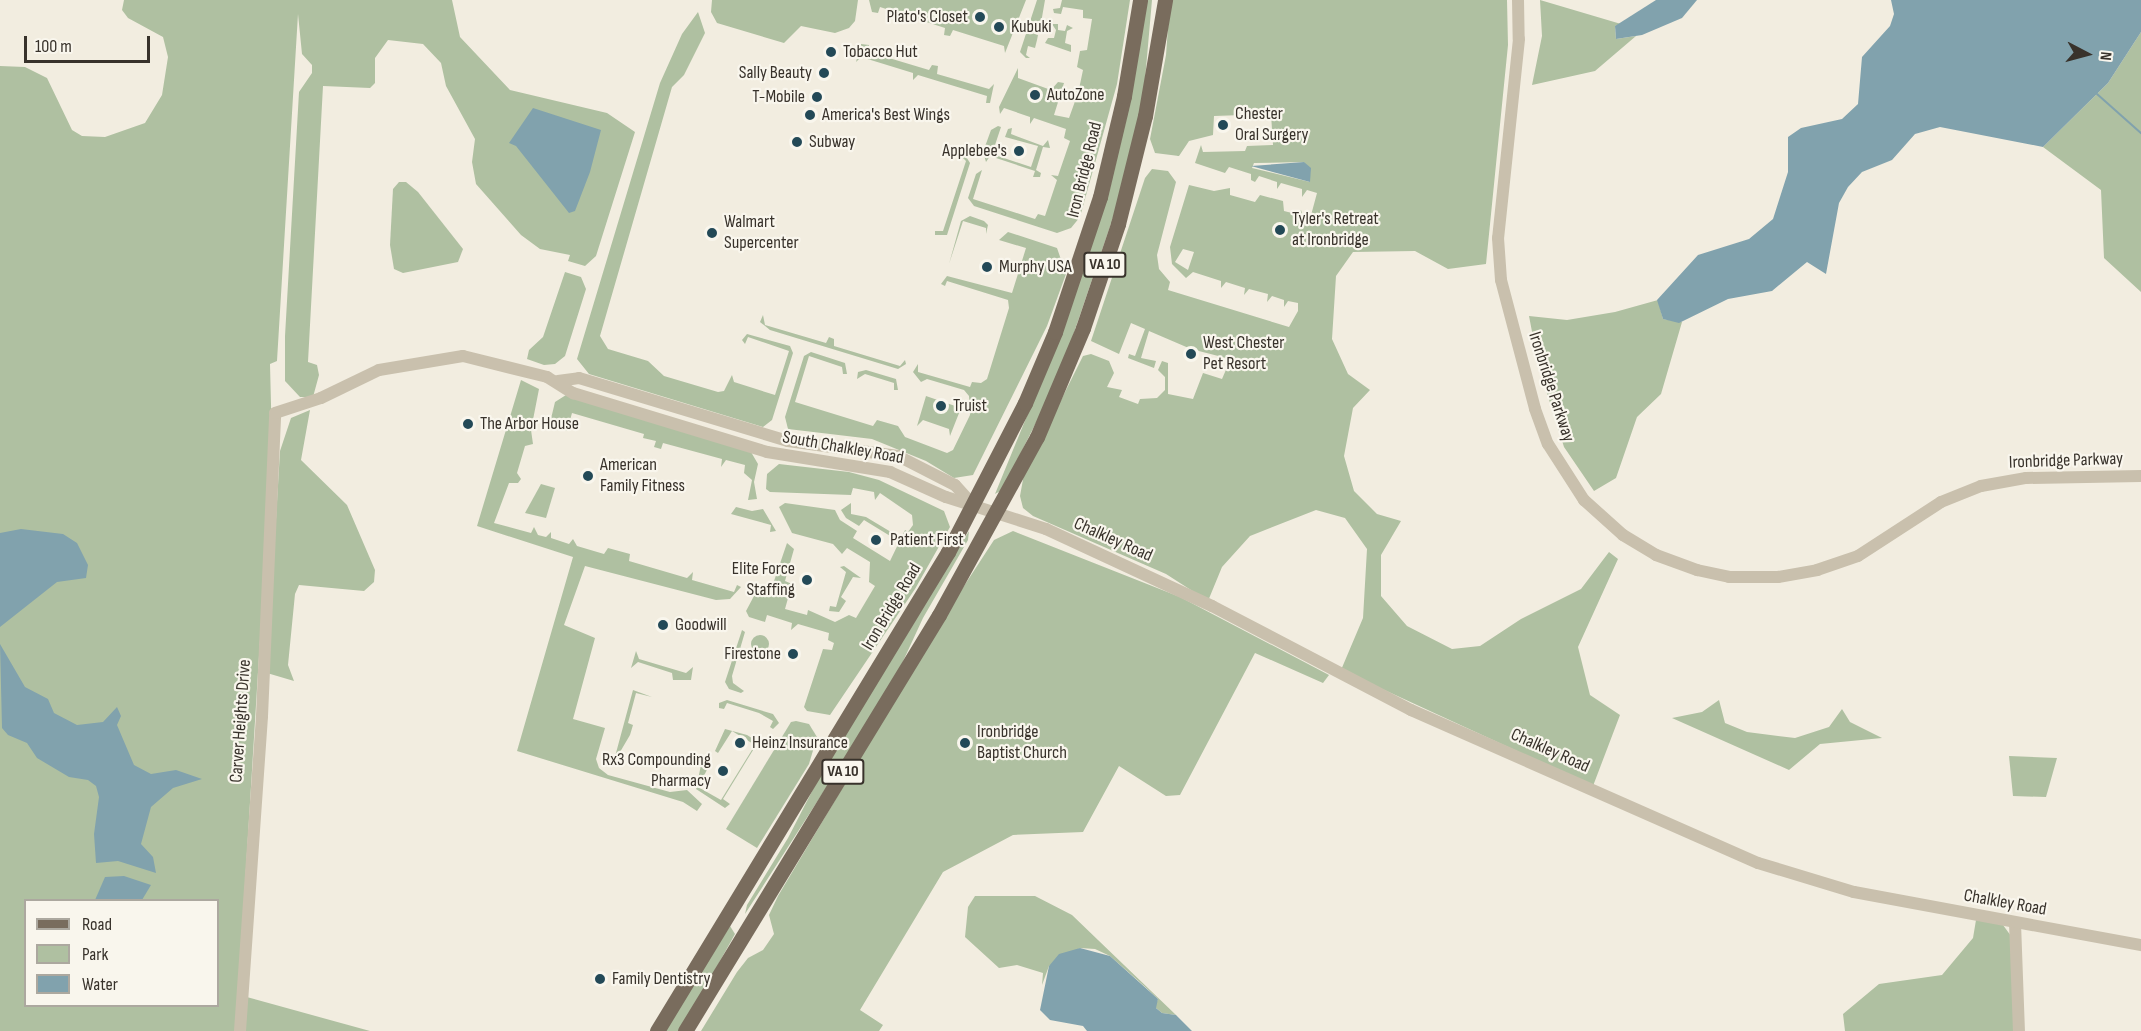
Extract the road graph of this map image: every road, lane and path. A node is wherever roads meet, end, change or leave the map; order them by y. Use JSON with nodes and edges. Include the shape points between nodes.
{"nodes":[{"id":1,"x":1140,"y":0,"type":"edge"},
{"id":2,"x":1165,"y":0,"type":"edge"},
{"id":3,"x":1518,"y":0,"type":"edge"},
{"id":4,"x":558,"y":381,"type":"junction"},
{"id":5,"x":275,"y":413,"type":"joint"},
{"id":6,"x":2141,"y":476,"type":"edge"},
{"id":7,"x":974,"y":506,"type":"junction"},
{"id":8,"x":997,"y":514,"type":"junction"},
{"id":9,"x":2015,"y":923,"type":"junction"},
{"id":10,"x":2141,"y":945,"type":"edge"},
{"id":11,"x":240,"y":1031,"type":"edge"},
{"id":12,"x":657,"y":1031,"type":"edge"},
{"id":13,"x":685,"y":1031,"type":"edge"},
{"id":14,"x":2019,"y":1031,"type":"edge"}],
"edges":[{"from":1,"to":7,"type":"main road","name":"Iron Bridge Road","number":"VA 10","via":[[1112,152],[1085,248],[1025,404]]},
{"from":2,"to":8,"type":"main road","number":"VA 10","via":[[1134,162],[1101,276],[1063,378]]},
{"from":3,"to":6,"type":"street","name":"Ironbridge Parkway","via":[[1519,39],[1498,238],[1501,280],[1548,444],[1573,486],[1616,530],[1656,555],[1697,570],[1729,577],[1778,577],[1817,570],[1858,556],[1941,501],[1981,486],[2026,478]]},
{"from":4,"to":5,"type":"street","name":"South Chalkley Road","via":[[483,359],[445,357],[379,370],[321,398]]},
{"from":4,"to":7,"type":"street","name":"South Chalkley Road","via":[[573,393],[767,452],[890,472]]},
{"from":4,"to":7,"type":"street","name":"South Chalkley Road","via":[[579,378],[788,441],[898,456],[956,485]]},
{"from":5,"to":11,"type":"street","name":"Carver Heights Drive","via":[[261,716]]},
{"from":7,"to":8,"type":"street","name":"Chalkley Road"},
{"from":7,"to":12,"type":"main road","name":"Iron Bridge Road","number":"VA 10"},
{"from":8,"to":9,"type":"street","name":"Chalkley Road","via":[[1084,546],[1212,606],[1411,710],[1758,863],[1840,888]]},
{"from":8,"to":13,"type":"main road","number":"VA 10"},
{"from":9,"to":10,"type":"street","name":"Chalkley Road"},
{"from":9,"to":14,"type":"street"}]}
